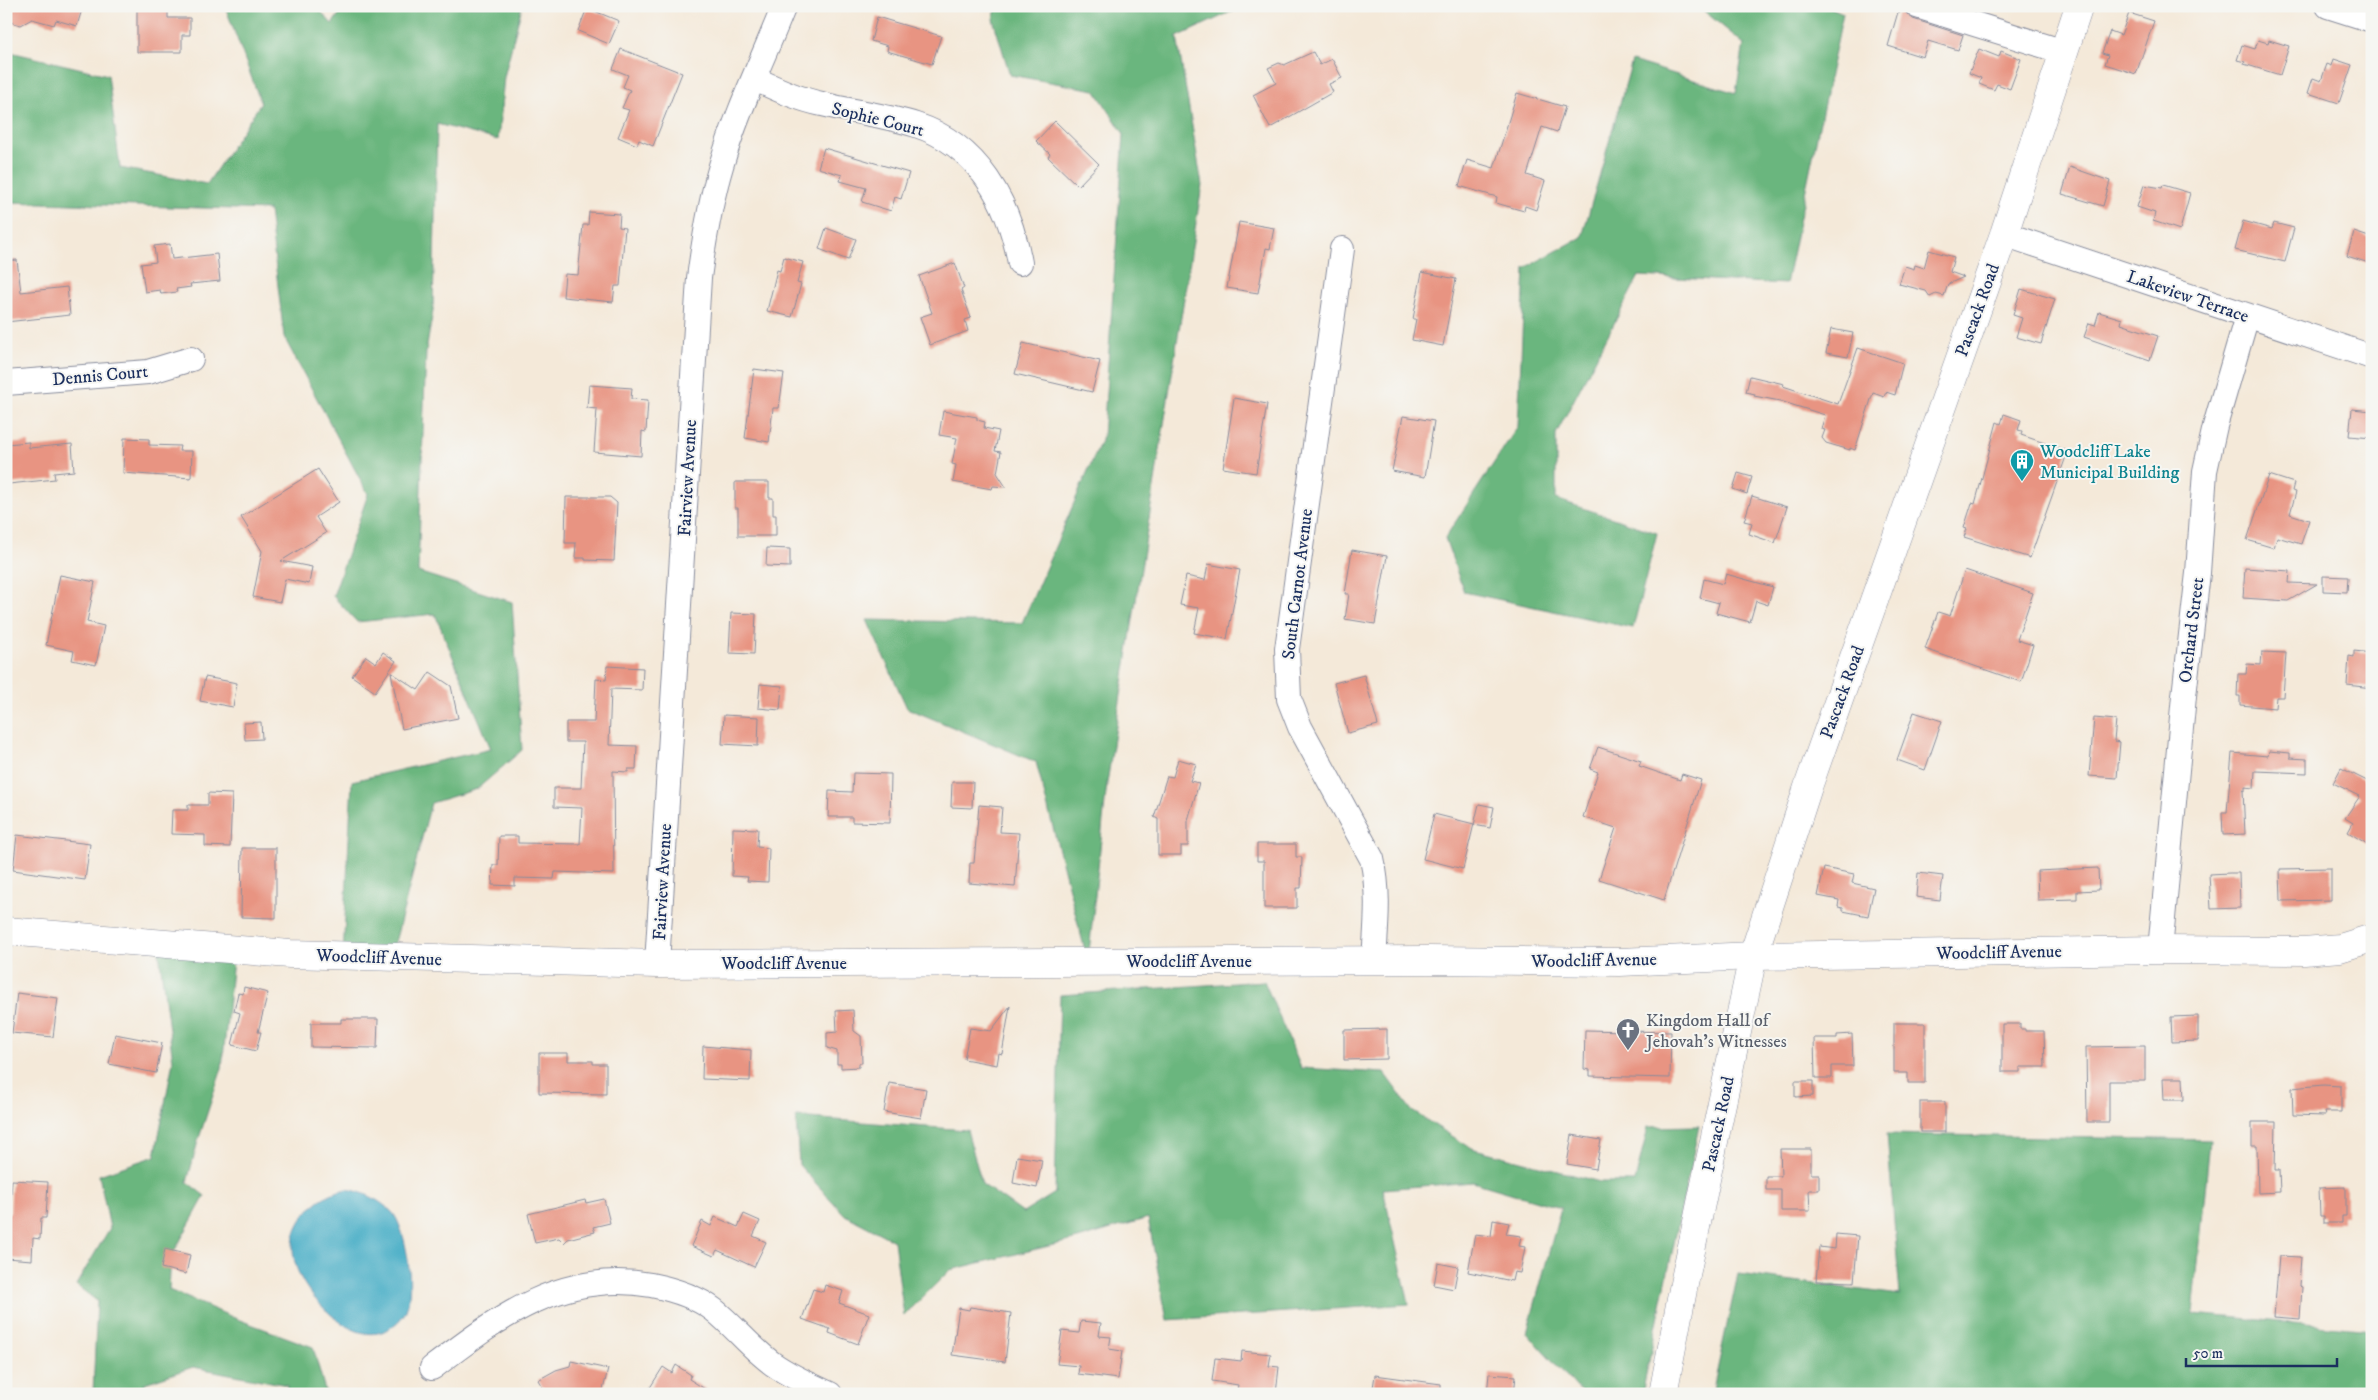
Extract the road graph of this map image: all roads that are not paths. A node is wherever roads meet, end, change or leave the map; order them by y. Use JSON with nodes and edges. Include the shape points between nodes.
{"nodes":[{"id":1,"x":784,"y":6,"type":"edge"},
{"id":2,"x":1917,"y":6,"type":"edge"},
{"id":3,"x":2079,"y":6,"type":"edge"},
{"id":4,"x":2328,"y":6,"type":"edge"},
{"id":5,"x":2372,"y":20,"type":"edge"},
{"id":6,"x":2064,"y":52,"type":"junction"},
{"id":7,"x":755,"y":79,"type":"junction"},
{"id":8,"x":2004,"y":234,"type":"junction"},
{"id":9,"x":1342,"y":249,"type":"dead end"},
{"id":10,"x":1020,"y":263,"type":"dead end"},
{"id":11,"x":2247,"y":316,"type":"junction"},
{"id":12,"x":2372,"y":357,"type":"edge"},
{"id":13,"x":192,"y":360,"type":"dead end"},
{"id":14,"x":6,"y":383,"type":"edge"},
{"id":15,"x":6,"y":931,"type":"edge"},
{"id":16,"x":2372,"y":938,"type":"edge"},
{"id":17,"x":2160,"y":950,"type":"junction"},
{"id":18,"x":1753,"y":956,"type":"junction"},
{"id":19,"x":1374,"y":961,"type":"junction"},
{"id":20,"x":658,"y":964,"type":"junction"},
{"id":21,"x":432,"y":1368,"type":"dead end"},
{"id":22,"x":830,"y":1394,"type":"edge"},
{"id":23,"x":1663,"y":1394,"type":"edge"}],
"edges":[{"from":1,"to":7,"type":"street","name":"Fairview Avenue"},
{"from":2,"to":6,"type":"street"},
{"from":3,"to":6,"type":"main road","name":"Pascack Road"},
{"from":4,"to":5,"type":"street"},
{"from":6,"to":8,"type":"main road","name":"Pascack Road"},
{"from":7,"to":10,"type":"street","name":"Sophie Court","via":[[809,101],[915,125],[940,135],[982,170],[997,193],[1016,242]]},
{"from":7,"to":20,"type":"street","name":"Fairview Avenue","via":[[721,166],[707,222],[699,278]]},
{"from":8,"to":11,"type":"street","name":"Lakeview Terrace"},
{"from":8,"to":18,"type":"main road","name":"Pascack Road","via":[[1808,787]]},
{"from":9,"to":19,"type":"street","name":"South Carnot Avenue","via":[[1287,648],[1289,699],[1300,727],[1372,859],[1377,880]]},
{"from":11,"to":12,"type":"street","name":"Lakeview Terrace"},
{"from":11,"to":17,"type":"street","name":"Orchard Street","via":[[2205,471],[2198,574]]},
{"from":13,"to":14,"type":"street","name":"Dennis Court","via":[[148,372]]},
{"from":15,"to":20,"type":"main road","name":"Woodcliff Avenue","via":[[290,954]]},
{"from":16,"to":17,"type":"main road","name":"Woodcliff Avenue","via":[[2340,948],[2304,951]]},
{"from":17,"to":18,"type":"main road","name":"Woodcliff Avenue"},
{"from":18,"to":19,"type":"main road","name":"Woodcliff Avenue","via":[[1620,962]]},
{"from":18,"to":23,"type":"main road","name":"Pascack Road"},
{"from":19,"to":20,"type":"main road","name":"Woodcliff Avenue"},
{"from":21,"to":22,"type":"street","via":[[479,1332],[545,1295],[576,1285],[636,1282],[668,1288],[712,1309],[772,1363]]}]}
